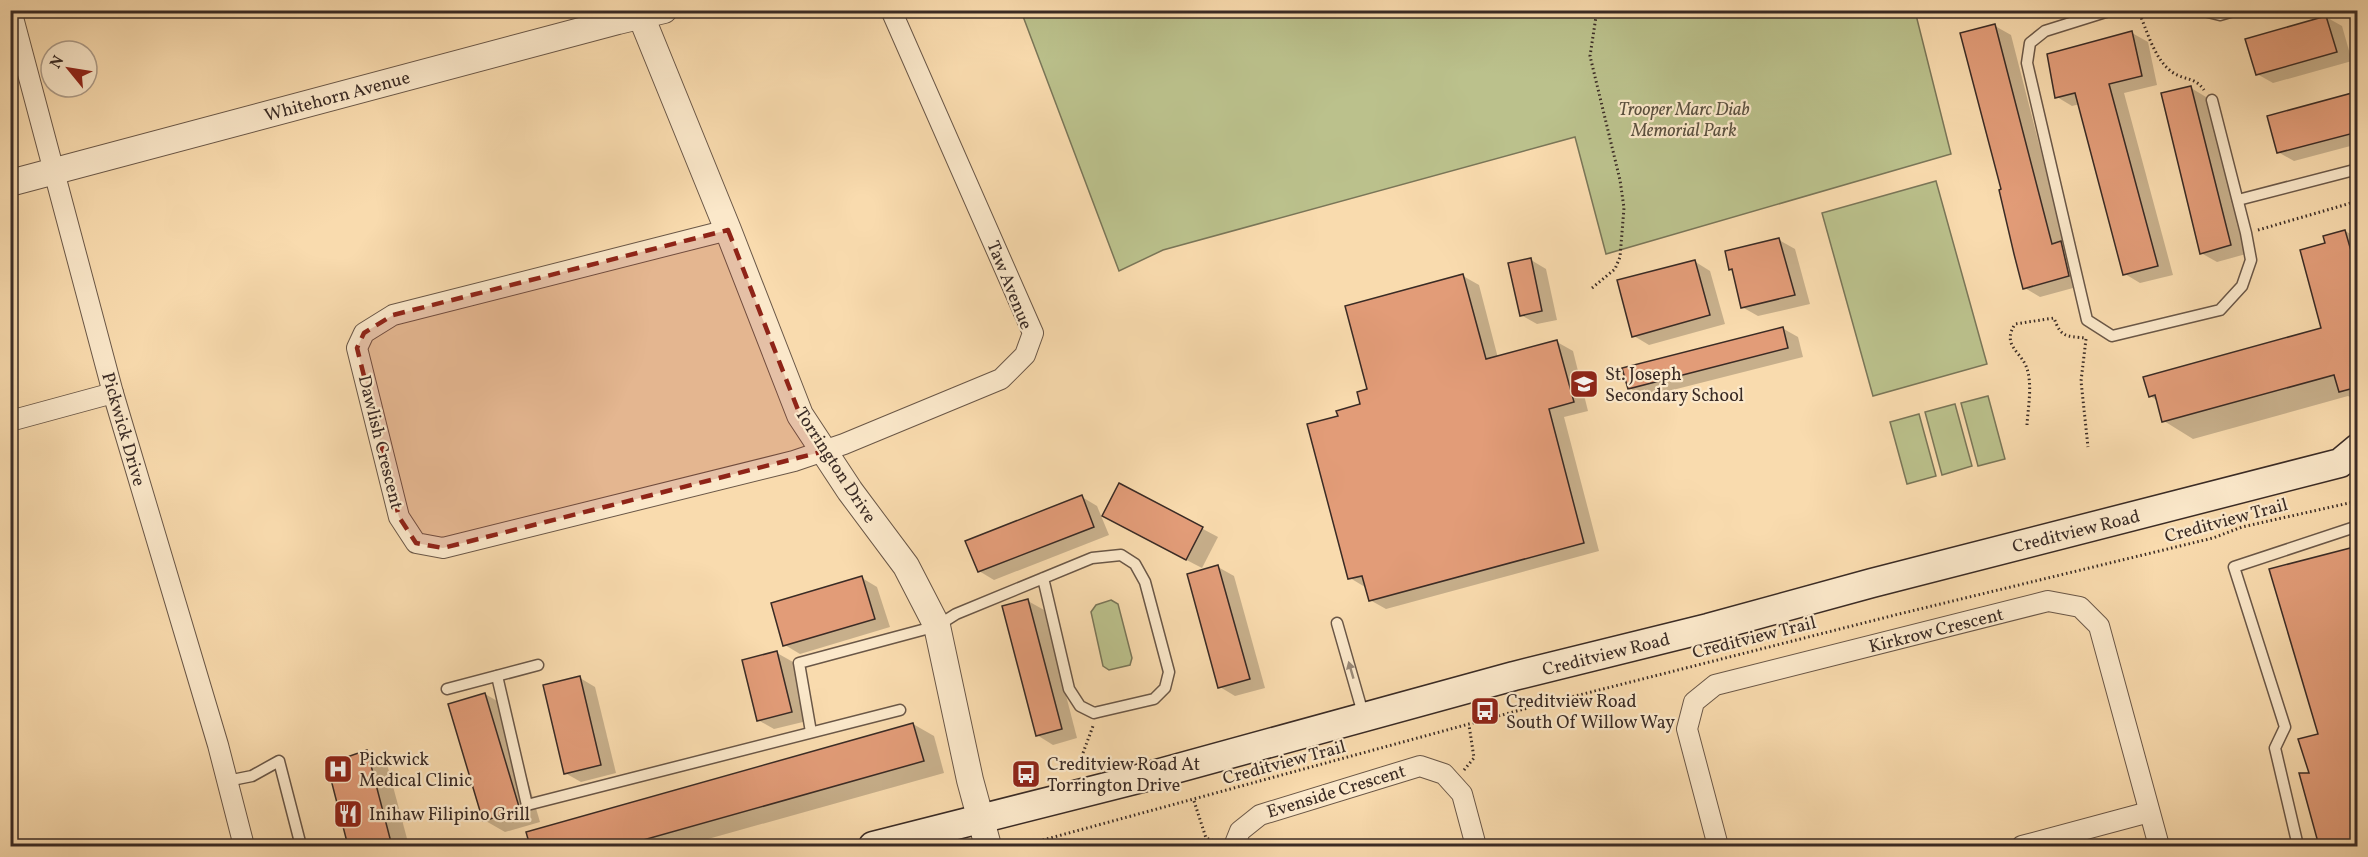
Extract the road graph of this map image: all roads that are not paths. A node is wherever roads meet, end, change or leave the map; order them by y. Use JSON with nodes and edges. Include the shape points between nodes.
{"nodes":[{"id":1,"x":11,"y":10,"type":"edge"},
{"id":2,"x":891,"y":10,"type":"edge"},
{"id":3,"x":2112,"y":10,"type":"edge"},
{"id":4,"x":2200,"y":10,"type":"edge"},
{"id":5,"x":2237,"y":10,"type":"edge"},
{"id":6,"x":648,"y":12,"type":"edge"},
{"id":7,"x":2212,"y":100,"type":"road end"},
{"id":8,"x":2358,"y":169,"type":"edge"},
{"id":9,"x":53,"y":172,"type":"junction"},
{"id":10,"x":10,"y":183,"type":"edge"},
{"id":11,"x":2238,"y":200,"type":"junction"},
{"id":12,"x":728,"y":230,"type":"junction"},
{"id":13,"x":113,"y":393,"type":"junction"},
{"id":14,"x":10,"y":421,"type":"edge"},
{"id":15,"x":825,"y":451,"type":"junction"},
{"id":16,"x":2352,"y":460,"type":"edge"},
{"id":17,"x":2358,"y":526,"type":"edge"},
{"id":18,"x":1042,"y":579,"type":"junction"},
{"id":19,"x":1337,"y":623,"type":"dead end"},
{"id":20,"x":937,"y":627,"type":"junction"},
{"id":21,"x":538,"y":665,"type":"dead end"},
{"id":22,"x":497,"y":676,"type":"junction"},
{"id":23,"x":447,"y":689,"type":"dead end"},
{"id":24,"x":900,"y":710,"type":"dead end"},
{"id":25,"x":1365,"y":717,"type":"junction"},
{"id":26,"x":812,"y":732,"type":"junction"},
{"id":27,"x":227,"y":781,"type":"junction"},
{"id":28,"x":2149,"y":812,"type":"junction"},
{"id":29,"x":981,"y":819,"type":"junction"},
{"id":30,"x":1228,"y":845,"type":"edge"},
{"id":31,"x":244,"y":846,"type":"edge"},
{"id":32,"x":301,"y":846,"type":"edge"},
{"id":33,"x":873,"y":846,"type":"edge"},
{"id":34,"x":988,"y":846,"type":"edge"},
{"id":35,"x":1476,"y":846,"type":"edge"},
{"id":36,"x":1718,"y":846,"type":"edge"},
{"id":37,"x":2022,"y":846,"type":"edge"},
{"id":38,"x":2159,"y":846,"type":"edge"},
{"id":39,"x":2298,"y":846,"type":"edge"}],
"edges":[{"from":1,"to":9,"type":"street","name":"Pickwick Drive"},
{"from":2,"to":15,"type":"street","name":"Taw Avenue","via":[[1033,333],[1025,355],[1001,379]]},
{"from":3,"to":11,"type":"lane","via":[[2045,31],[2030,43],[2027,63],[2087,320],[2112,336],[2220,310],[2242,286],[2251,260]]},
{"from":4,"to":5,"type":"lane","via":[[2220,15]]},
{"from":6,"to":9,"type":"street","name":"Whitehorn Avenue"},
{"from":6,"to":12,"type":"street","name":"Torrington Drive"},
{"from":7,"to":11,"type":"lane"},
{"from":8,"to":11,"type":"lane"},
{"from":9,"to":10,"type":"street","name":"Whitehorn Avenue"},
{"from":9,"to":13,"type":"street","name":"Pickwick Drive"},
{"from":12,"to":15,"type":"street","name":"Torrington Drive","via":[[800,415]]},
{"from":12,"to":15,"type":"street","name":"Dawlish Crescent","via":[[393,315],[364,333],[357,348],[399,517],[416,543],[443,548]]},
{"from":13,"to":14,"type":"street"},
{"from":13,"to":27,"type":"street","name":"Pickwick Drive"},
{"from":15,"to":20,"type":"street","name":"Torrington Drive","via":[[906,566]]},
{"from":16,"to":25,"type":"main road","name":"Creditview Road"},
{"from":17,"to":39,"type":"lane","via":[[2234,567],[2285,727],[2276,748]]},
{"from":18,"to":18,"type":"lane","via":[[1092,558],[1121,555],[1135,564],[1145,582],[1170,672],[1165,688],[1154,699],[1094,713],[1080,706],[1069,689]]},
{"from":18,"to":20,"type":"lane","via":[[956,614]]},
{"from":25,"to":19,"type":"lane","one_way":true},
{"from":20,"to":26,"type":"lane","via":[[799,663]]},
{"from":20,"to":29,"type":"street","name":"Torrington Drive"},
{"from":21,"to":22,"type":"lane"},
{"from":22,"to":23,"type":"lane"},
{"from":22,"to":26,"type":"lane","via":[[527,805]]},
{"from":24,"to":26,"type":"lane"},
{"from":25,"to":29,"type":"main road","name":"Creditview Road"},
{"from":27,"to":31,"type":"street","name":"Pickwick Drive"},
{"from":27,"to":32,"type":"lane","via":[[252,776],[279,761]]},
{"from":28,"to":36,"type":"street","name":"Kirkrow Crescent","via":[[2099,626],[2080,607],[2048,601],[1715,685],[1694,702],[1687,729]]},
{"from":28,"to":37,"type":"street"},
{"from":28,"to":38,"type":"street","name":"Kirkrow Crescent"},
{"from":29,"to":33,"type":"main road","name":"Creditview Road"},
{"from":29,"to":34,"type":"street","name":"Torrington Drive"},
{"from":30,"to":35,"type":"street","name":"Evenside Crescent","via":[[1260,815],[1420,766],[1444,774],[1462,794]]}]}
